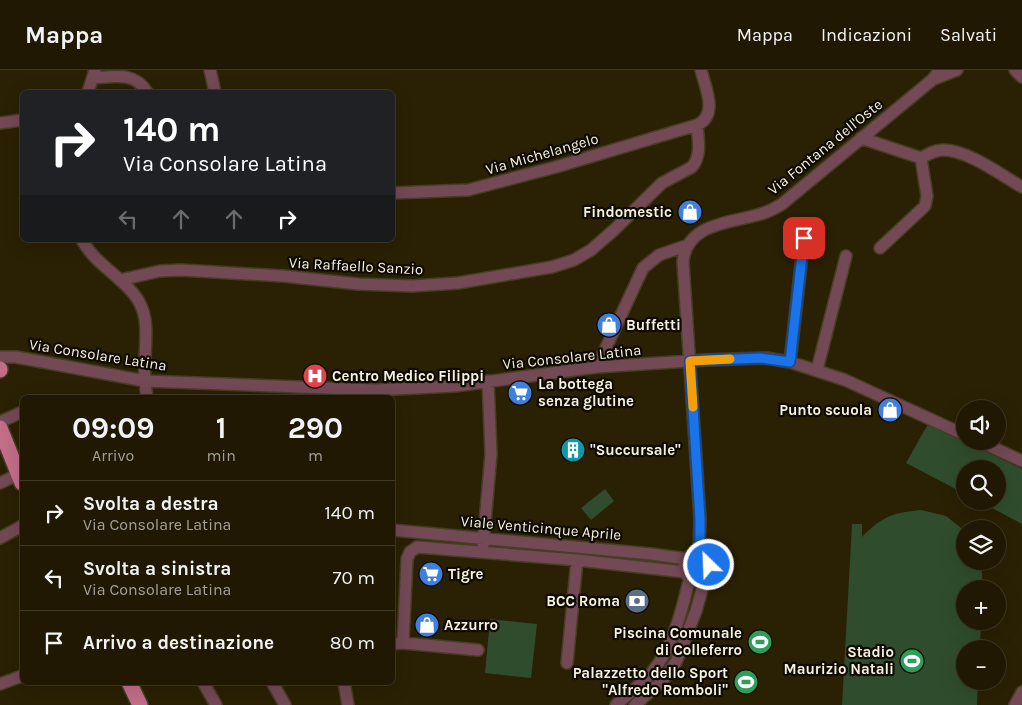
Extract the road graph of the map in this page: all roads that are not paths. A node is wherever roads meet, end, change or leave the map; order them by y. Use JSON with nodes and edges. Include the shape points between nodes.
{"nodes":[{"id":1,"x":210,"y":70,"type":"edge"},
{"id":2,"x":701,"y":70,"type":"edge"},
{"id":3,"x":940,"y":70,"type":"edge"},
{"id":4,"x":957,"y":70,"type":"edge"},
{"id":5,"x":1015,"y":70,"type":"edge"},
{"id":6,"x":99,"y":74,"type":"edge"},
{"id":7,"x":1022,"y":77,"type":"edge"},
{"id":8,"x":932,"y":80,"type":"junction"},
{"id":9,"x":89,"y":90,"type":"edge"},
{"id":10,"x":145,"y":90,"type":"edge"},
{"id":11,"x":215,"y":90,"type":"edge"},
{"id":12,"x":20,"y":120,"type":"edge"},
{"id":13,"x":0,"y":123,"type":"edge"},
{"id":14,"x":697,"y":125,"type":"junction"},
{"id":15,"x":860,"y":138,"type":"junction"},
{"id":16,"x":921,"y":158,"type":"junction"},
{"id":17,"x":1022,"y":187,"type":"edge"},
{"id":18,"x":395,"y":193,"type":"edge"},
{"id":19,"x":804,"y":238,"type":"dead end"},
{"id":20,"x":84,"y":242,"type":"edge"},
{"id":21,"x":688,"y":245,"type":"junction"},
{"id":22,"x":880,"y":248,"type":"dead end"},
{"id":23,"x":846,"y":256,"type":"dead end"},
{"id":24,"x":120,"y":280,"type":"junction"},
{"id":25,"x":0,"y":357,"type":"edge"},
{"id":26,"x":690,"y":361,"type":"junction"},
{"id":27,"x":790,"y":362,"type":"junction"},
{"id":28,"x":597,"y":367,"type":"junction"},
{"id":29,"x":817,"y":370,"type":"junction"},
{"id":30,"x":144,"y":381,"type":"junction"},
{"id":31,"x":488,"y":381,"type":"junction"},
{"id":32,"x":146,"y":395,"type":"edge"},
{"id":33,"x":20,"y":413,"type":"edge"},
{"id":34,"x":0,"y":422,"type":"edge"},
{"id":35,"x":0,"y":428,"type":"edge"},
{"id":36,"x":956,"y":431,"type":"edge"},
{"id":37,"x":998,"y":450,"type":"edge"},
{"id":38,"x":1022,"y":461,"type":"edge"},
{"id":39,"x":20,"y":477,"type":"edge"},
{"id":40,"x":20,"y":479,"type":"edge"},
{"id":41,"x":0,"y":483,"type":"edge"},
{"id":42,"x":20,"y":527,"type":"edge"},
{"id":43,"x":395,"y":530,"type":"edge"},
{"id":44,"x":0,"y":538,"type":"edge"},
{"id":45,"x":484,"y":538,"type":"junction"},
{"id":46,"x":482,"y":552,"type":"junction"},
{"id":47,"x":700,"y":554,"type":"junction"},
{"id":48,"x":687,"y":559,"type":"junction"},
{"id":49,"x":576,"y":560,"type":"junction"},
{"id":50,"x":688,"y":575,"type":"junction"},
{"id":51,"x":706,"y":575,"type":"junction"},
{"id":52,"x":398,"y":644,"type":"edge"},
{"id":53,"x":478,"y":650,"type":"dead end"},
{"id":54,"x":567,"y":663,"type":"dead end"},
{"id":55,"x":20,"y":677,"type":"edge"},
{"id":56,"x":0,"y":684,"type":"edge"},
{"id":57,"x":130,"y":685,"type":"edge"},
{"id":58,"x":205,"y":685,"type":"edge"},
{"id":59,"x":274,"y":685,"type":"edge"},
{"id":60,"x":345,"y":685,"type":"edge"},
{"id":61,"x":1022,"y":692,"type":"edge"},
{"id":62,"x":140,"y":705,"type":"edge"},
{"id":63,"x":216,"y":705,"type":"edge"},
{"id":64,"x":285,"y":705,"type":"edge"},
{"id":65,"x":348,"y":705,"type":"edge"},
{"id":66,"x":616,"y":705,"type":"edge"},
{"id":67,"x":635,"y":705,"type":"edge"},
{"id":68,"x":1015,"y":705,"type":"edge"}],
"edges":[{"from":1,"to":11,"type":"street"},
{"from":2,"to":14,"type":"street","via":[[709,112]]},
{"from":3,"to":8,"type":"street","name":"Via Fontana dell'Oste"},
{"from":4,"to":8,"type":"street","name":"Via Fontana dell'Oste"},
{"from":5,"to":7,"type":"street"},
{"from":6,"to":9,"type":"street"},
{"from":6,"to":10,"type":"street","via":[[130,77]]},
{"from":8,"to":15,"type":"street","name":"Via Fontana dell'Oste"},
{"from":12,"to":13,"type":"street"},
{"from":14,"to":18,"type":"street","name":"Via Michelangelo","via":[[468,190]]},
{"from":14,"to":24,"type":"street","name":"Via Raffaello Sanzio","via":[[698,158],[692,167],[662,183],[591,250],[557,266],[468,282],[419,286],[181,270]]},
{"from":15,"to":16,"type":"street"},
{"from":15,"to":21,"type":"street","name":"Via Fontana dell'Oste","via":[[782,204],[761,214],[709,228]]},
{"from":16,"to":17,"type":"street","via":[[940,150],[959,154]]},
{"from":16,"to":22,"type":"street","via":[[927,204]]},
{"from":19,"to":27,"type":"street"},
{"from":20,"to":24,"type":"street"},
{"from":21,"to":26,"type":"street","via":[[683,262]]},
{"from":21,"to":28,"type":"street","name":"Via Fontana dell'Oste","via":[[659,255],[639,273]]},
{"from":23,"to":29,"type":"street"},
{"from":24,"to":30,"type":"street","via":[[136,296],[146,319]]},
{"from":25,"to":30,"type":"street","name":"Via Consolare Latina","via":[[16,357]]},
{"from":26,"to":27,"type":"street","name":"Via Consolare Latina","via":[[760,358]]},
{"from":26,"to":28,"type":"street","name":"Via Consolare Latina"},
{"from":26,"to":47,"type":"street"},
{"from":27,"to":29,"type":"street","name":"Via Consolare Latina"},
{"from":28,"to":31,"type":"street","name":"Via Consolare Latina"},
{"from":29,"to":36,"type":"street","name":"Via Consolare Latina"},
{"from":30,"to":31,"type":"street","name":"Via Consolare Latina","via":[[375,390]]},
{"from":30,"to":32,"type":"street"},
{"from":31,"to":45,"type":"street","via":[[491,454]]},
{"from":33,"to":34,"type":"street"},
{"from":35,"to":39,"type":"main road"},
{"from":37,"to":38,"type":"street"},
{"from":40,"to":41,"type":"street"},
{"from":42,"to":44,"type":"street"},
{"from":43,"to":45,"type":"street","name":"Viale Venticinque Aprile"},
{"from":45,"to":46,"type":"street"},
{"from":45,"to":48,"type":"street","name":"Viale Venticinque Aprile"},
{"from":46,"to":49,"type":"street","name":"Viale Venticinque Aprile"},
{"from":46,"to":52,"type":"street","name":"Viale Venticinque Aprile","via":[[421,547],[412,550],[407,559]]},
{"from":47,"to":48,"type":"street"},
{"from":47,"to":51,"type":"street","via":[[708,561],[710,569]]},
{"from":48,"to":50,"type":"street","via":[[684,566]]},
{"from":49,"to":50,"type":"street","name":"Viale Venticinque Aprile"},
{"from":49,"to":54,"type":"street","name":"Viale Venticinque Aprile"},
{"from":50,"to":51,"type":"street","via":[[696,580]]},
{"from":50,"to":66,"type":"street","via":[[682,608],[661,659],[646,678]]},
{"from":51,"to":67,"type":"street","via":[[676,662],[664,679]]},
{"from":52,"to":53,"type":"street"},
{"from":55,"to":56,"type":"street"},
{"from":57,"to":62,"type":"main road"},
{"from":58,"to":63,"type":"street"},
{"from":59,"to":64,"type":"street"},
{"from":60,"to":65,"type":"street"},
{"from":61,"to":68,"type":"street"}]}
